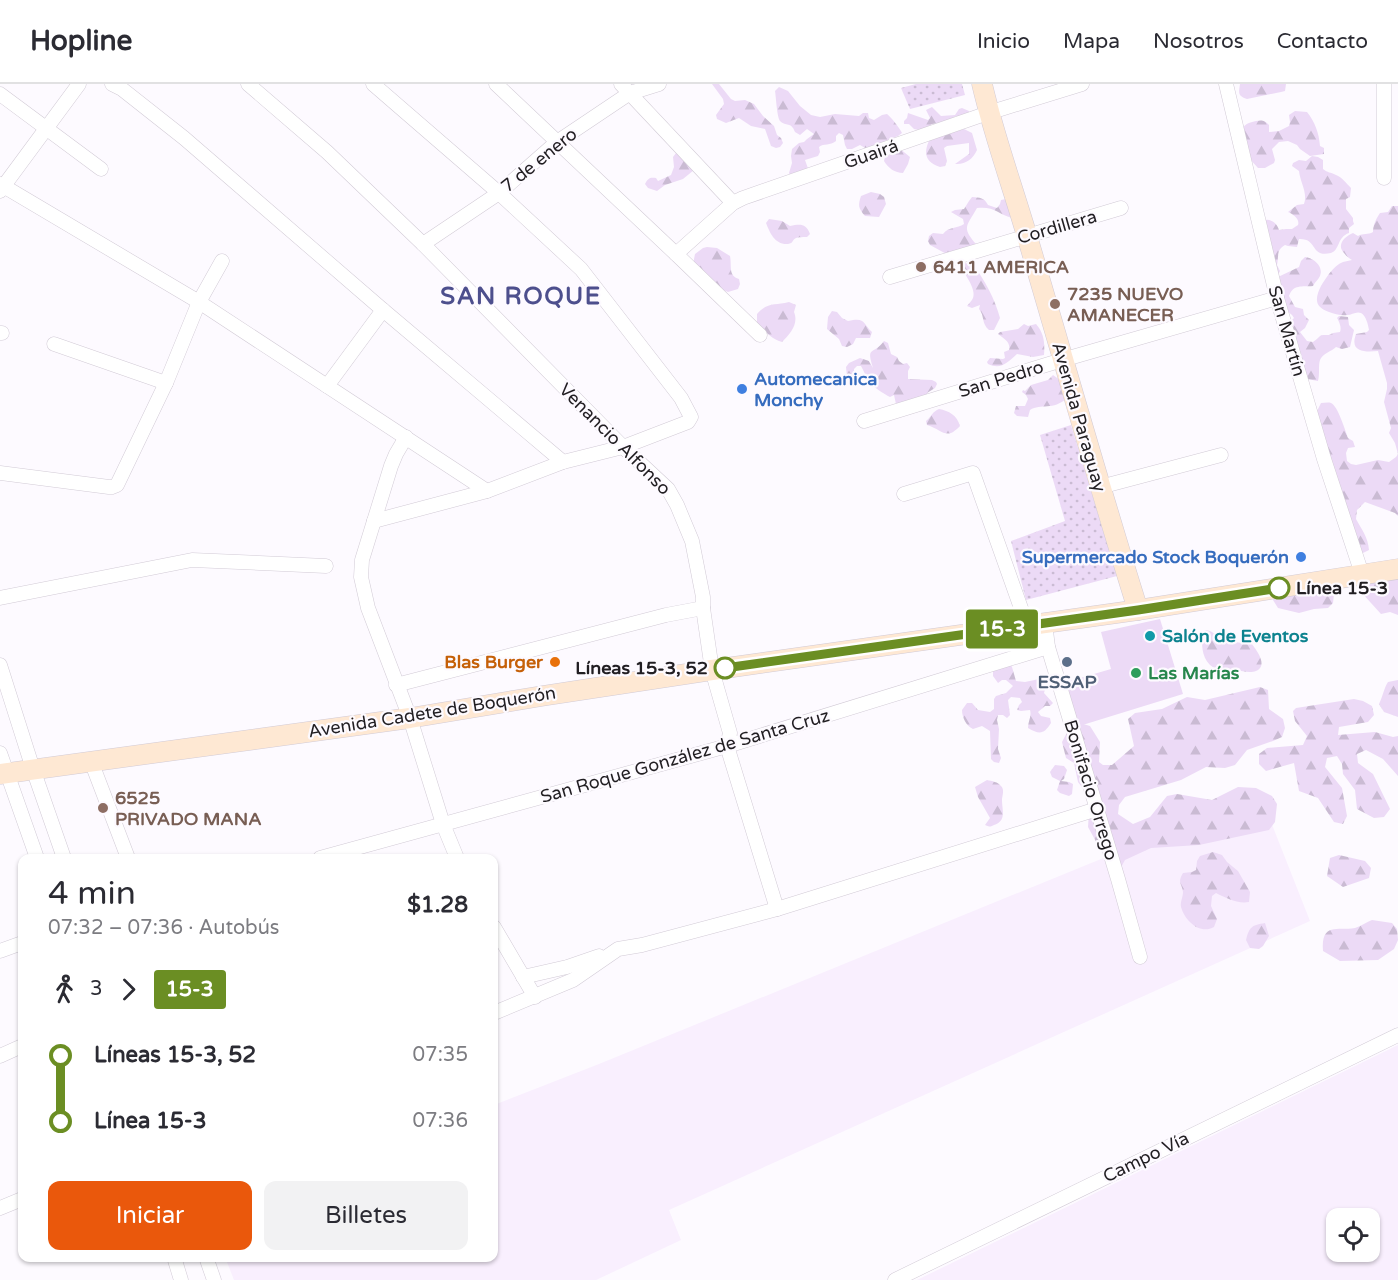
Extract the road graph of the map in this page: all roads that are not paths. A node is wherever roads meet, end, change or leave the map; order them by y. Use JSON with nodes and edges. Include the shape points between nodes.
{"nodes":[{"id":1,"x":79,"y":84,"type":"edge"},
{"id":2,"x":248,"y":84,"type":"edge"},
{"id":3,"x":373,"y":84,"type":"edge"},
{"id":4,"x":496,"y":84,"type":"edge"},
{"id":5,"x":659,"y":84,"type":"edge"},
{"id":6,"x":982,"y":84,"type":"edge"},
{"id":7,"x":1082,"y":84,"type":"edge"},
{"id":8,"x":1226,"y":84,"type":"edge"},
{"id":9,"x":1384,"y":84,"type":"edge"},
{"id":10,"x":120,"y":86,"type":"edge"},
{"id":11,"x":625,"y":88,"type":"edge"},
{"id":12,"x":0,"y":94,"type":"edge"},
{"id":13,"x":988,"y":113,"type":"junction"},
{"id":14,"x":46,"y":130,"type":"junction"},
{"id":15,"x":557,"y":142,"type":"junction"},
{"id":16,"x":100,"y":170,"type":"dead end"},
{"id":17,"x":1384,"y":178,"type":"dead end"},
{"id":18,"x":1,"y":187,"type":"edge"},
{"id":19,"x":499,"y":193,"type":"junction"},
{"id":20,"x":733,"y":203,"type":"junction"},
{"id":21,"x":1121,"y":208,"type":"dead end"},
{"id":22,"x":1027,"y":236,"type":"junction"},
{"id":23,"x":423,"y":244,"type":"junction"},
{"id":24,"x":676,"y":254,"type":"junction"},
{"id":25,"x":222,"y":261,"type":"dead end"},
{"id":26,"x":890,"y":277,"type":"dead end"},
{"id":27,"x":1277,"y":298,"type":"junction"},
{"id":28,"x":199,"y":302,"type":"junction"},
{"id":29,"x":383,"y":310,"type":"junction"},
{"id":30,"x":760,"y":335,"type":"dead end"},
{"id":31,"x":54,"y":344,"type":"dead end"},
{"id":32,"x":1062,"y":360,"type":"junction"},
{"id":33,"x":166,"y":383,"type":"junction"},
{"id":34,"x":327,"y":386,"type":"junction"},
{"id":35,"x":864,"y":421,"type":"dead end"},
{"id":36,"x":406,"y":437,"type":"junction"},
{"id":37,"x":623,"y":447,"type":"junction"},
{"id":38,"x":1221,"y":455,"type":"dead end"},
{"id":39,"x":563,"y":462,"type":"junction"},
{"id":40,"x":0,"y":472,"type":"edge"},
{"id":41,"x":1100,"y":487,"type":"junction"},
{"id":42,"x":487,"y":491,"type":"junction"},
{"id":43,"x":904,"y":494,"type":"dead end"},
{"id":44,"x":374,"y":521,"type":"junction"},
{"id":45,"x":326,"y":566,"type":"dead end"},
{"id":46,"x":1398,"y":568,"type":"edge"},
{"id":47,"x":1362,"y":574,"type":"junction"},
{"id":48,"x":0,"y":598,"type":"edge"},
{"id":49,"x":703,"y":608,"type":"junction"},
{"id":50,"x":1138,"y":610,"type":"junction"},
{"id":51,"x":1036,"y":624,"type":"junction"},
{"id":52,"x":1048,"y":647,"type":"junction"},
{"id":53,"x":0,"y":664,"type":"edge"},
{"id":54,"x":712,"y":670,"type":"junction"},
{"id":55,"x":396,"y":685,"type":"junction"},
{"id":56,"x":410,"y":718,"type":"junction"},
{"id":57,"x":727,"y":746,"type":"junction"},
{"id":58,"x":0,"y":753,"type":"edge"},
{"id":59,"x":91,"y":761,"type":"junction"},
{"id":60,"x":33,"y":769,"type":"junction"},
{"id":61,"x":3,"y":773,"type":"edge"},
{"id":62,"x":1096,"y":809,"type":"junction"},
{"id":63,"x":443,"y":824,"type":"junction"},
{"id":64,"x":35,"y":854,"type":"edge"},
{"id":65,"x":63,"y":854,"type":"edge"},
{"id":66,"x":126,"y":854,"type":"edge"},
{"id":67,"x":334,"y":854,"type":"edge"},
{"id":68,"x":455,"y":854,"type":"edge"},
{"id":69,"x":777,"y":909,"type":"junction"},
{"id":70,"x":18,"y":944,"type":"edge"},
{"id":71,"x":499,"y":946,"type":"edge"},
{"id":72,"x":0,"y":951,"type":"edge"},
{"id":73,"x":615,"y":951,"type":"junction"},
{"id":74,"x":1140,"y":957,"type":"dead end"},
{"id":75,"x":523,"y":977,"type":"junction"},
{"id":76,"x":535,"y":997,"type":"junction"},
{"id":77,"x":498,"y":1011,"type":"edge"},
{"id":78,"x":1398,"y":1035,"type":"edge"},
{"id":79,"x":18,"y":1048,"type":"edge"},
{"id":80,"x":0,"y":1056,"type":"edge"},
{"id":81,"x":18,"y":1201,"type":"edge"},
{"id":82,"x":0,"y":1208,"type":"edge"},
{"id":83,"x":176,"y":1262,"type":"edge"},
{"id":84,"x":208,"y":1262,"type":"edge"},
{"id":85,"x":182,"y":1280,"type":"edge"},
{"id":86,"x":214,"y":1280,"type":"edge"},
{"id":87,"x":895,"y":1280,"type":"edge"}],
"edges":[{"from":1,"to":14,"type":"street"},
{"from":2,"to":23,"type":"street","name":"Venancio Alfonso","via":[[327,152]]},
{"from":3,"to":19,"type":"street"},
{"from":4,"to":15,"type":"street"},
{"from":5,"to":11,"type":"street","name":"7 de enero"},
{"from":6,"to":13,"type":"main road","name":"Avenida Paraguay"},
{"from":7,"to":13,"type":"street","name":"Guairá"},
{"from":8,"to":27,"type":"street","name":"San Martín"},
{"from":9,"to":17,"type":"street"},
{"from":10,"to":29,"type":"street"},
{"from":11,"to":15,"type":"street","name":"7 de enero"},
{"from":11,"to":20,"type":"street"},
{"from":12,"to":14,"type":"street"},
{"from":13,"to":20,"type":"street","name":"Guairá"},
{"from":13,"to":22,"type":"main road","name":"Avenida Paraguay"},
{"from":14,"to":16,"type":"street"},
{"from":14,"to":18,"type":"street"},
{"from":15,"to":19,"type":"street","name":"7 de enero"},
{"from":15,"to":24,"type":"street"},
{"from":18,"to":28,"type":"street"},
{"from":19,"to":23,"type":"street","name":"7 de enero"},
{"from":19,"to":37,"type":"street","via":[[581,269],[681,398],[691,417],[688,422]]},
{"from":20,"to":24,"type":"street","name":"Guairá"},
{"from":21,"to":22,"type":"street","name":"Cordillera"},
{"from":22,"to":26,"type":"street","name":"Cordillera"},
{"from":22,"to":32,"type":"main road","name":"Avenida Paraguay"},
{"from":23,"to":37,"type":"street","name":"Venancio Alfonso"},
{"from":24,"to":30,"type":"street"},
{"from":25,"to":28,"type":"street"},
{"from":27,"to":32,"type":"street","name":"San Pedro"},
{"from":27,"to":47,"type":"street","name":"San Martín"},
{"from":28,"to":33,"type":"street"},
{"from":28,"to":34,"type":"street"},
{"from":29,"to":34,"type":"street"},
{"from":29,"to":39,"type":"street"},
{"from":31,"to":33,"type":"street"},
{"from":32,"to":35,"type":"street","name":"San Pedro"},
{"from":32,"to":41,"type":"main road","name":"Avenida Paraguay"},
{"from":33,"to":40,"type":"street","via":[[120,479],[112,487]]},
{"from":34,"to":36,"type":"street"},
{"from":36,"to":42,"type":"street"},
{"from":36,"to":44,"type":"street","via":[[391,466]]},
{"from":37,"to":39,"type":"street"},
{"from":37,"to":49,"type":"street","name":"Venancio Alfonso","via":[[668,489],[677,505],[692,541]]},
{"from":38,"to":41,"type":"street"},
{"from":39,"to":42,"type":"street"},
{"from":41,"to":50,"type":"main road","name":"Avenida Paraguay"},
{"from":42,"to":44,"type":"street"},
{"from":43,"to":51,"type":"street","name":"Bonifacio Orrego","via":[[973,473]]},
{"from":44,"to":55,"type":"street","via":[[361,577]]},
{"from":45,"to":48,"type":"street","via":[[192,560]]},
{"from":46,"to":47,"type":"main road","name":"Avenida Cadete de Boquerón"},
{"from":47,"to":50,"type":"main road","name":"Avenida Cadete de Boquerón"},
{"from":49,"to":54,"type":"street","name":"Venancio Alfonso"},
{"from":49,"to":55,"type":"street"},
{"from":50,"to":51,"type":"main road","name":"Avenida Cadete de Boquerón"},
{"from":51,"to":52,"type":"street","name":"Bonifacio Orrego"},
{"from":51,"to":54,"type":"main road","name":"Avenida Cadete de Boquerón"},
{"from":52,"to":57,"type":"street","name":"San Roque González de Santa Cruz"},
{"from":52,"to":62,"type":"street","name":"Bonifacio Orrego"},
{"from":53,"to":60,"type":"street"},
{"from":54,"to":56,"type":"main road","name":"Avenida Cadete de Boquerón"},
{"from":54,"to":57,"type":"street","name":"Venancio Alfonso","via":[[730,733]]},
{"from":55,"to":56,"type":"street"},
{"from":56,"to":59,"type":"main road","name":"Avenida Cadete de Boquerón"},
{"from":56,"to":63,"type":"street"},
{"from":57,"to":63,"type":"street","name":"San Roque González de Santa Cruz"},
{"from":57,"to":69,"type":"street","name":"Venancio Alfonso"},
{"from":58,"to":61,"type":"street"},
{"from":59,"to":60,"type":"main road","name":"Avenida Cadete de Boquerón"},
{"from":59,"to":66,"type":"street"},
{"from":60,"to":61,"type":"main road","name":"Avenida Cadete de Boquerón"},
{"from":60,"to":65,"type":"street"},
{"from":61,"to":64,"type":"street"},
{"from":62,"to":69,"type":"street"},
{"from":62,"to":74,"type":"street","name":"Bonifacio Orrego"},
{"from":63,"to":67,"type":"street","name":"San Roque González de Santa Cruz"},
{"from":63,"to":68,"type":"street"},
{"from":69,"to":73,"type":"street"},
{"from":70,"to":72,"type":"street"},
{"from":71,"to":75,"type":"street"},
{"from":73,"to":75,"type":"street"},
{"from":73,"to":76,"type":"street","via":[[573,980]]},
{"from":75,"to":76,"type":"street"},
{"from":76,"to":77,"type":"street"},
{"from":78,"to":87,"type":"street","name":"Campo Vía"},
{"from":79,"to":80,"type":"street"},
{"from":81,"to":82,"type":"street"},
{"from":83,"to":85,"type":"street"},
{"from":84,"to":86,"type":"street"}]}
